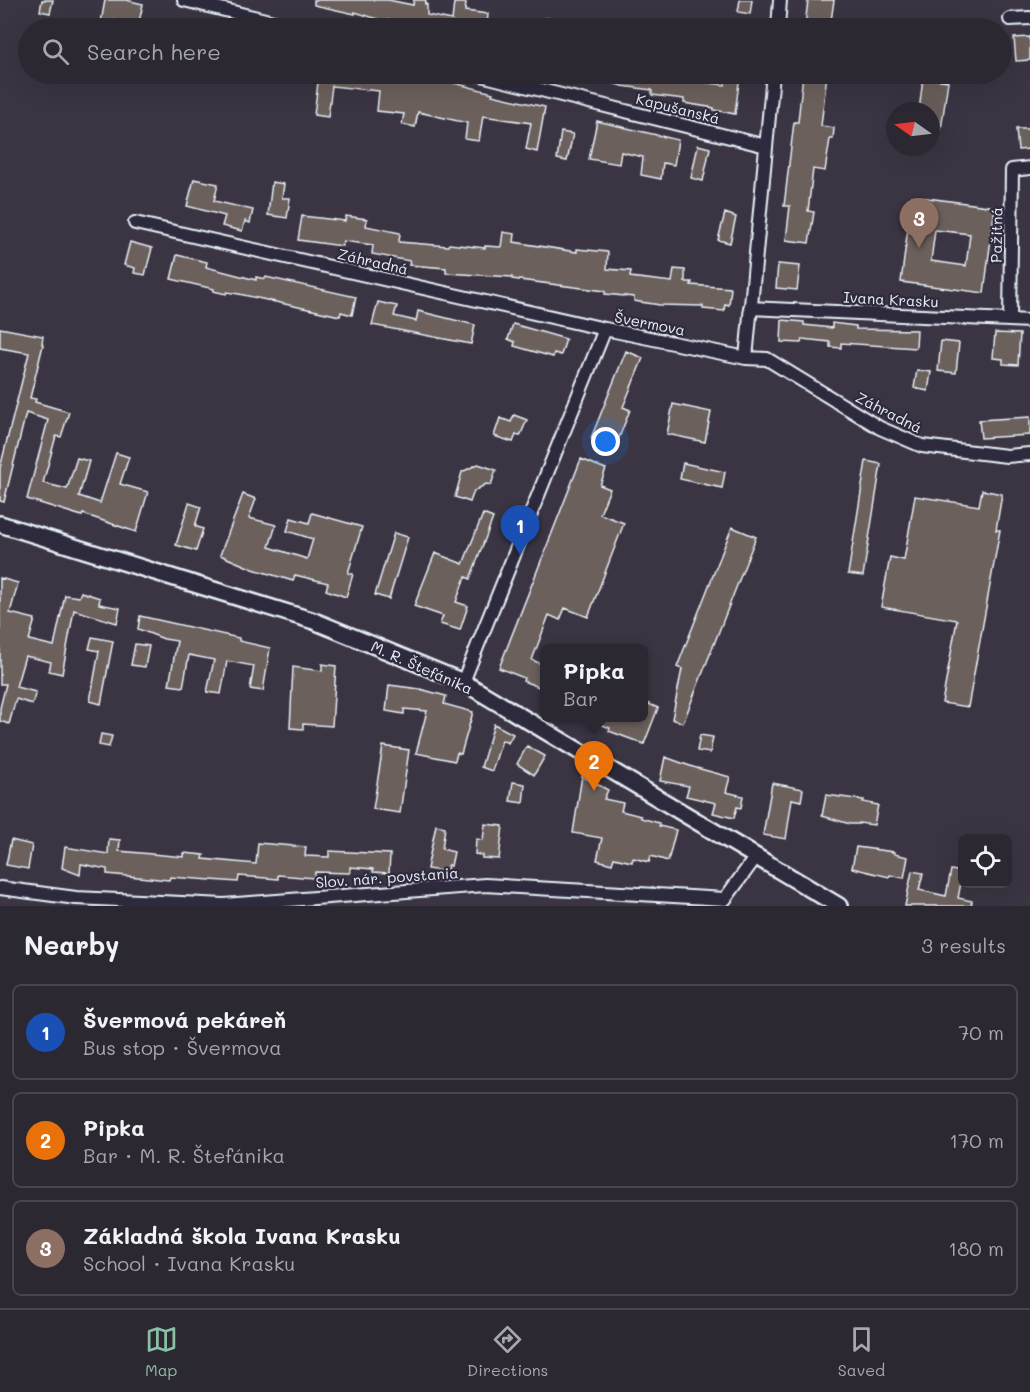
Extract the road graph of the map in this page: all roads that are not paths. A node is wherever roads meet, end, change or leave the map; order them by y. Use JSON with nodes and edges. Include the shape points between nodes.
{"nodes":[{"id":1,"x":184,"y":0,"type":"edge"},
{"id":2,"x":780,"y":0,"type":"edge"},
{"id":3,"x":257,"y":18,"type":"edge"},
{"id":4,"x":779,"y":18,"type":"edge"},
{"id":5,"x":1030,"y":18,"type":"edge"},
{"id":6,"x":1012,"y":19,"type":"edge"},
{"id":7,"x":517,"y":84,"type":"edge"},
{"id":8,"x":772,"y":84,"type":"edge"},
{"id":9,"x":766,"y":146,"type":"junction"},
{"id":10,"x":1030,"y":168,"type":"edge"},
{"id":11,"x":135,"y":223,"type":"dead end"},
{"id":12,"x":750,"y":308,"type":"junction"},
{"id":13,"x":1010,"y":320,"type":"junction"},
{"id":14,"x":1030,"y":321,"type":"edge"},
{"id":15,"x":605,"y":329,"type":"junction"},
{"id":16,"x":746,"y":358,"type":"junction"},
{"id":17,"x":1030,"y":454,"type":"edge"},
{"id":18,"x":0,"y":524,"type":"edge"},
{"id":19,"x":463,"y":682,"type":"junction"},
{"id":20,"x":755,"y":858,"type":"junction"},
{"id":21,"x":0,"y":888,"type":"edge"},
{"id":22,"x":343,"y":901,"type":"edge"},
{"id":23,"x":725,"y":902,"type":"edge"},
{"id":24,"x":839,"y":906,"type":"edge"}],
"edges":[{"from":1,"to":3,"type":"street"},
{"from":2,"to":4,"type":"street"},
{"from":5,"to":6,"type":"street"},
{"from":7,"to":9,"type":"street","name":"Kapušanská"},
{"from":8,"to":9,"type":"street"},
{"from":9,"to":12,"type":"street"},
{"from":10,"to":13,"type":"street","name":"Pažitná","via":[[1012,170]]},
{"from":11,"to":15,"type":"street","name":"Záhradná"},
{"from":12,"to":13,"type":"street","name":"Ivana Krasku"},
{"from":12,"to":16,"type":"street"},
{"from":13,"to":14,"type":"street","name":"Ivana Krasku"},
{"from":15,"to":16,"type":"street","name":"Švermova"},
{"from":15,"to":19,"type":"street","name":"Švermova"},
{"from":16,"to":17,"type":"street","name":"Záhradná","via":[[767,359],[880,428],[922,446],[1007,456]]},
{"from":18,"to":19,"type":"street","name":"M. R. Štefánika","via":[[314,621]]},
{"from":19,"to":20,"type":"street","name":"M. R. Štefánika"},
{"from":20,"to":23,"type":"street","name":"Slov. nár. povstania"},
{"from":20,"to":24,"type":"street","name":"M. R. Štefánika"},
{"from":21,"to":22,"type":"street","name":"Slov. nár. povstania","via":[[76,898],[224,905]]},
{"from":22,"to":23,"type":"street","name":"Slov. nár. povstania","via":[[485,885]]}]}
